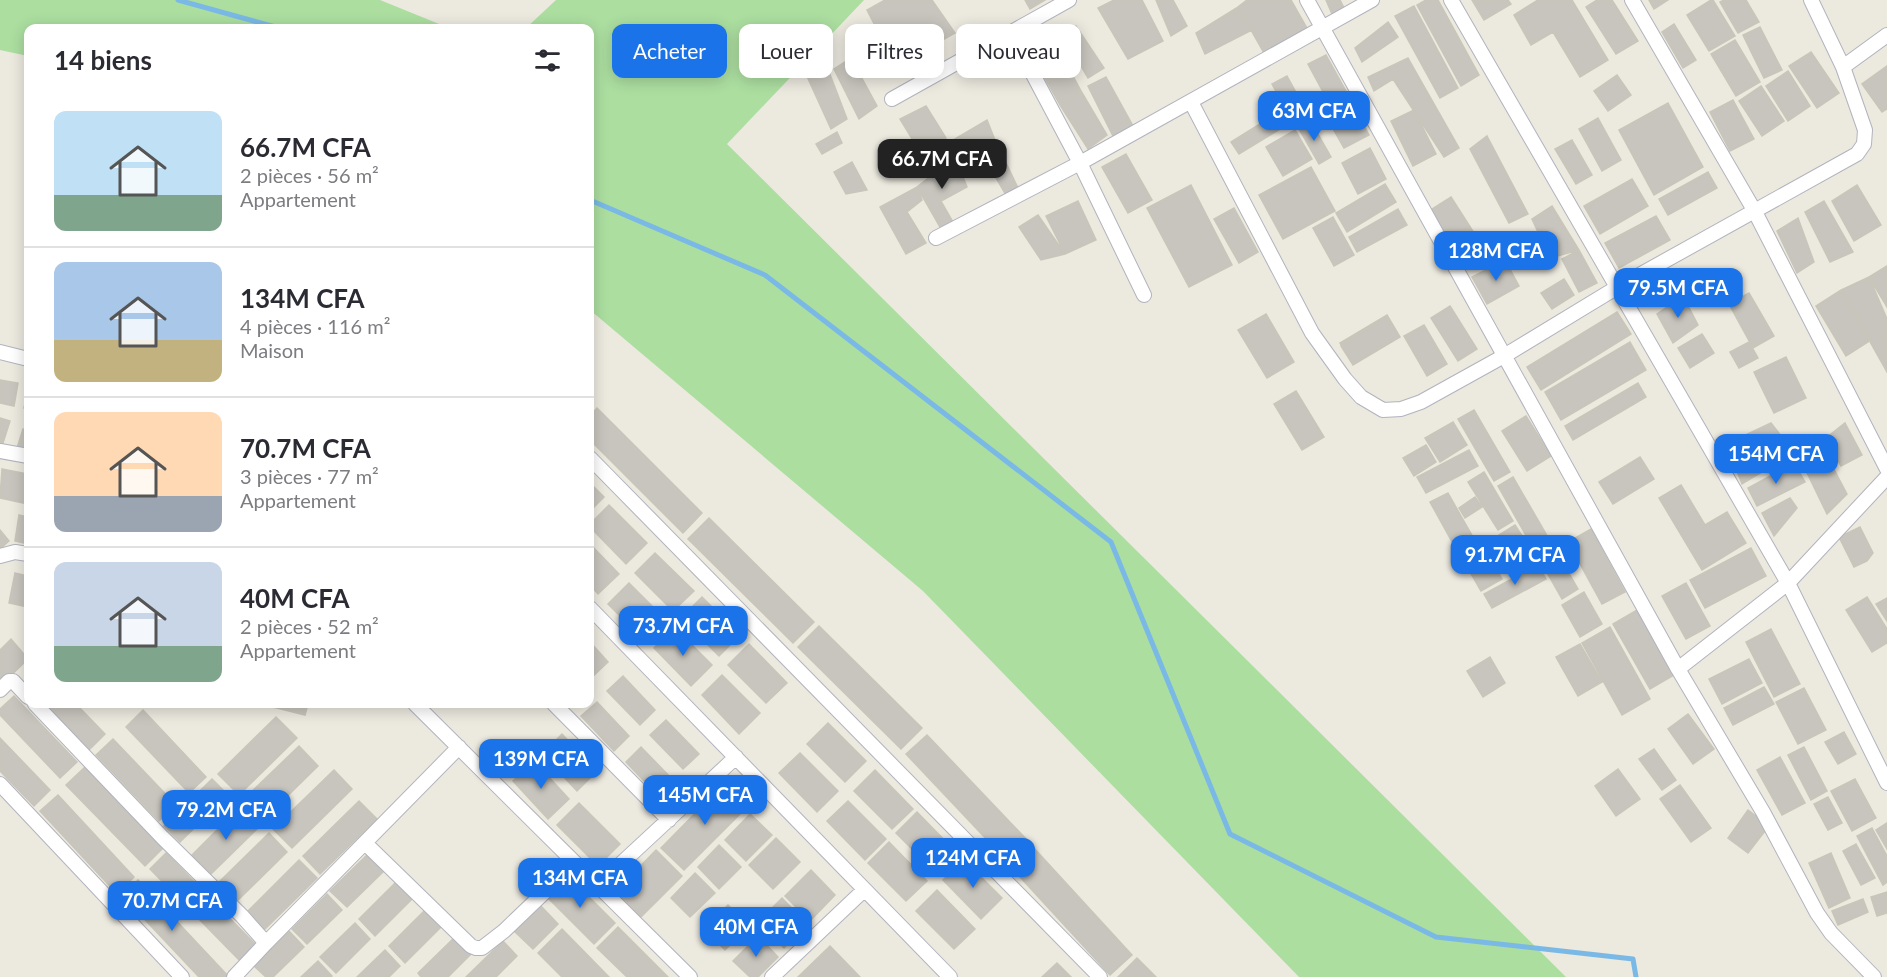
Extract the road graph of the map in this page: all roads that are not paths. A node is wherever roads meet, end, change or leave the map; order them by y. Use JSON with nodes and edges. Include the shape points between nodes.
{"nodes":[{"id":1,"x":1069,"y":0,"type":"edge"},
{"id":2,"x":1307,"y":0,"type":"edge"},
{"id":3,"x":1372,"y":0,"type":"edge"},
{"id":4,"x":1451,"y":0,"type":"edge"},
{"id":5,"x":1632,"y":0,"type":"edge"},
{"id":6,"x":1811,"y":0,"type":"edge"},
{"id":7,"x":1027,"y":24,"type":"edge"},
{"id":8,"x":1323,"y":28,"type":"junction"},
{"id":9,"x":1887,"y":35,"type":"edge"},
{"id":10,"x":956,"y":64,"type":"edge"},
{"id":11,"x":1843,"y":67,"type":"junction"},
{"id":12,"x":1035,"y":78,"type":"edge"},
{"id":13,"x":892,"y":99,"type":"dead end"},
{"id":14,"x":1191,"y":102,"type":"junction"},
{"id":15,"x":1080,"y":163,"type":"junction"},
{"id":16,"x":1754,"y":210,"type":"junction"},
{"id":17,"x":936,"y":238,"type":"dead end"},
{"id":18,"x":1616,"y":288,"type":"junction"},
{"id":19,"x":1144,"y":295,"type":"dead end"},
{"id":20,"x":0,"y":352,"type":"edge"},
{"id":21,"x":1504,"y":356,"type":"junction"},
{"id":22,"x":24,"y":358,"type":"edge"},
{"id":23,"x":0,"y":451,"type":"edge"},
{"id":24,"x":24,"y":455,"type":"edge"},
{"id":25,"x":594,"y":462,"type":"edge"},
{"id":26,"x":1887,"y":469,"type":"edge"},
{"id":27,"x":1887,"y":477,"type":"edge"},
{"id":28,"x":24,"y":553,"type":"edge"},
{"id":29,"x":0,"y":556,"type":"edge"},
{"id":30,"x":1788,"y":583,"type":"junction"},
{"id":31,"x":594,"y":612,"type":"edge"},
{"id":32,"x":1678,"y":669,"type":"junction"},
{"id":33,"x":0,"y":690,"type":"edge"},
{"id":34,"x":24,"y":693,"type":"edge"},
{"id":35,"x":39,"y":708,"type":"edge"},
{"id":36,"x":419,"y":708,"type":"edge"},
{"id":37,"x":558,"y":708,"type":"edge"},
{"id":38,"x":459,"y":747,"type":"junction"},
{"id":39,"x":736,"y":757,"type":"junction"},
{"id":40,"x":1887,"y":783,"type":"edge"},
{"id":41,"x":0,"y":784,"type":"edge"},
{"id":42,"x":669,"y":820,"type":"junction"},
{"id":43,"x":365,"y":843,"type":"junction"},
{"id":44,"x":575,"y":863,"type":"junction"},
{"id":45,"x":598,"y":885,"type":"junction"},
{"id":46,"x":864,"y":890,"type":"junction"},
{"id":47,"x":266,"y":943,"type":"junction"},
{"id":48,"x":182,"y":977,"type":"edge"},
{"id":49,"x":234,"y":977,"type":"edge"},
{"id":50,"x":690,"y":977,"type":"edge"},
{"id":51,"x":772,"y":977,"type":"edge"},
{"id":52,"x":950,"y":977,"type":"edge"},
{"id":53,"x":1100,"y":977,"type":"edge"},
{"id":54,"x":1874,"y":977,"type":"edge"}],
"edges":[{"from":1,"to":7,"type":"street"},
{"from":2,"to":8,"type":"street"},
{"from":3,"to":8,"type":"street"},
{"from":4,"to":18,"type":"street"},
{"from":5,"to":16,"type":"street"},
{"from":6,"to":11,"type":"street"},
{"from":8,"to":14,"type":"street"},
{"from":8,"to":21,"type":"street"},
{"from":9,"to":11,"type":"street"},
{"from":10,"to":13,"type":"street"},
{"from":11,"to":16,"type":"street","via":[[1865,130],[1864,144],[1846,161]]},
{"from":12,"to":15,"type":"street"},
{"from":14,"to":15,"type":"street"},
{"from":14,"to":21,"type":"street","via":[[1312,333],[1360,397],[1383,410],[1401,409]]},
{"from":15,"to":17,"type":"street"},
{"from":15,"to":19,"type":"street"},
{"from":16,"to":18,"type":"street"},
{"from":16,"to":26,"type":"street"},
{"from":18,"to":21,"type":"street"},
{"from":18,"to":30,"type":"street"},
{"from":20,"to":22,"type":"street"},
{"from":21,"to":32,"type":"street"},
{"from":23,"to":24,"type":"street"},
{"from":25,"to":53,"type":"street"},
{"from":27,"to":30,"type":"street"},
{"from":28,"to":29,"type":"street"},
{"from":30,"to":32,"type":"street"},
{"from":30,"to":40,"type":"street"},
{"from":31,"to":39,"type":"street"},
{"from":32,"to":54,"type":"street","via":[[1763,812],[1817,913]]},
{"from":33,"to":34,"type":"street","via":[[13,681]]},
{"from":35,"to":47,"type":"street"},
{"from":36,"to":38,"type":"street"},
{"from":37,"to":42,"type":"street"},
{"from":38,"to":43,"type":"street"},
{"from":38,"to":44,"type":"street"},
{"from":39,"to":42,"type":"street"},
{"from":39,"to":46,"type":"street"},
{"from":41,"to":48,"type":"street"},
{"from":42,"to":45,"type":"street"},
{"from":43,"to":44,"type":"street","via":[[476,948],[482,948],[504,931]]},
{"from":43,"to":47,"type":"street"},
{"from":44,"to":45,"type":"street"},
{"from":45,"to":50,"type":"street"},
{"from":46,"to":51,"type":"street"},
{"from":46,"to":52,"type":"street"},
{"from":47,"to":49,"type":"street"}]}
